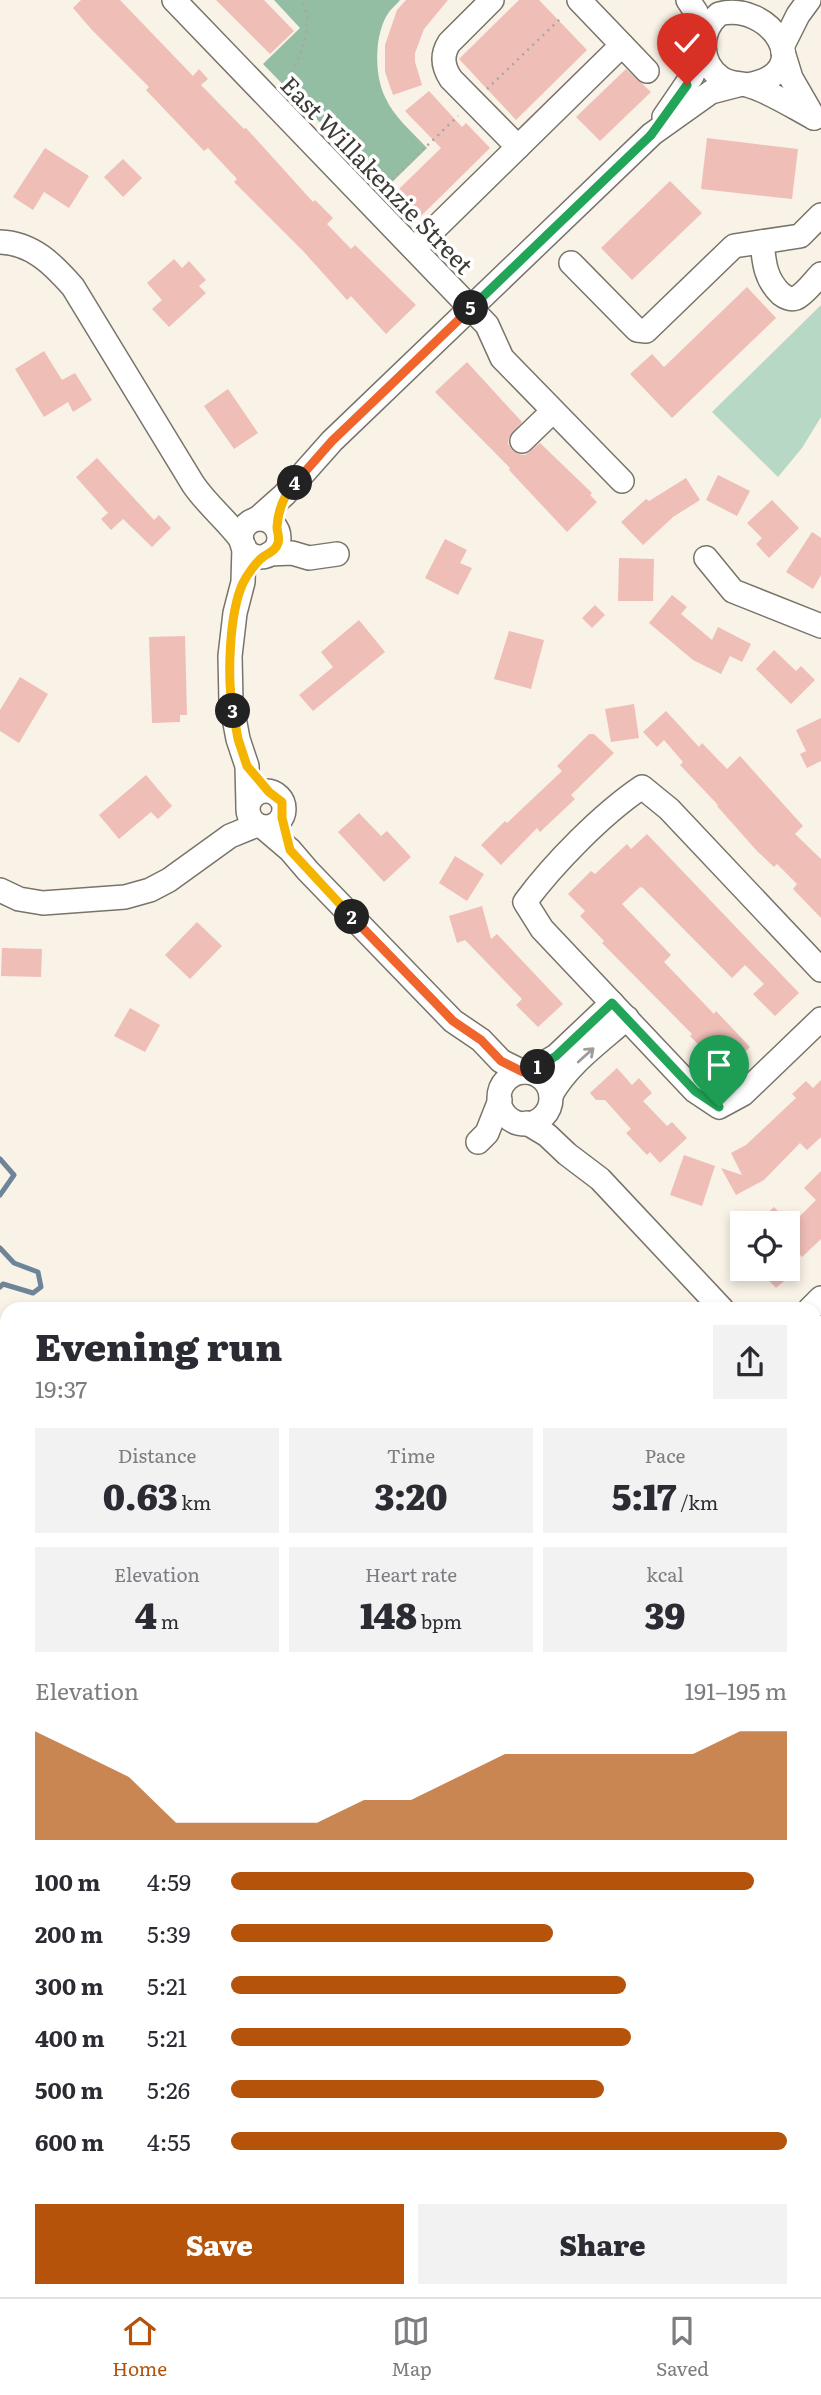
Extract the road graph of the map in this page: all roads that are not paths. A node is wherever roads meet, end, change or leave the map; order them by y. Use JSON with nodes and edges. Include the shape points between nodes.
{"nodes":[{"id":1,"x":174,"y":0,"type":"edge"},
{"id":2,"x":492,"y":0,"type":"edge"},
{"id":3,"x":579,"y":0,"type":"edge"},
{"id":4,"x":688,"y":0,"type":"edge"},
{"id":5,"x":809,"y":0,"type":"edge"},
{"id":6,"x":748,"y":3,"type":"edge"},
{"id":7,"x":704,"y":44,"type":"junction"},
{"id":8,"x":622,"y":45,"type":"junction"},
{"id":9,"x":784,"y":47,"type":"junction"},
{"id":10,"x":647,"y":71,"type":"dead end"},
{"id":11,"x":742,"y":85,"type":"junction"},
{"id":12,"x":817,"y":122,"type":"edge"},
{"id":13,"x":652,"y":134,"type":"junction"},
{"id":14,"x":517,"y":147,"type":"junction"},
{"id":15,"x":821,"y":215,"type":"edge"},
{"id":16,"x":0,"y":242,"type":"edge"},
{"id":17,"x":762,"y":242,"type":"junction"},
{"id":18,"x":414,"y":250,"type":"junction"},
{"id":19,"x":571,"y":263,"type":"dead end"},
{"id":20,"x":821,"y":275,"type":"edge"},
{"id":21,"x":471,"y":309,"type":"junction"},
{"id":22,"x":553,"y":411,"type":"junction"},
{"id":23,"x":522,"y":441,"type":"dead end"},
{"id":24,"x":622,"y":481,"type":"dead end"},
{"id":25,"x":264,"y":539,"type":"junction"},
{"id":26,"x":337,"y":554,"type":"dead end"},
{"id":27,"x":706,"y":558,"type":"dead end"},
{"id":28,"x":821,"y":626,"type":"edge"},
{"id":29,"x":247,"y":766,"type":"junction"},
{"id":30,"x":260,"y":818,"type":"junction"},
{"id":31,"x":0,"y":890,"type":"edge"},
{"id":32,"x":821,"y":970,"type":"edge"},
{"id":33,"x":619,"y":1010,"type":"junction"},
{"id":34,"x":821,"y":1019,"type":"edge"},
{"id":35,"x":453,"y":1021,"type":"junction"},
{"id":36,"x":526,"y":1072,"type":"junction"},
{"id":37,"x":500,"y":1097,"type":"junction"},
{"id":38,"x":551,"y":1098,"type":"junction"},
{"id":39,"x":525,"y":1123,"type":"junction"},
{"id":40,"x":600,"y":1179,"type":"junction"},
{"id":41,"x":715,"y":1302,"type":"edge"}],
"edges":[{"from":1,"to":18,"type":"street","name":"East Willakenzie Street"},
{"from":2,"to":14,"type":"street","via":[[449,43],[445,69]]},
{"from":3,"to":8,"type":"street"},
{"from":4,"to":7,"type":"street"},
{"from":5,"to":9,"type":"street"},
{"from":6,"to":7,"type":"street","via":[[716,16]]},
{"from":6,"to":9,"type":"street","via":[[779,25]]},
{"from":7,"to":11,"type":"street","via":[[715,73]]},
{"from":7,"to":13,"type":"street","via":[[692,76]]},
{"from":8,"to":10,"type":"street"},
{"from":8,"to":14,"type":"street"},
{"from":9,"to":11,"type":"street","via":[[771,75],[756,84]]},
{"from":9,"to":12,"type":"street","via":[[791,78]]},
{"from":11,"to":12,"type":"street"},
{"from":11,"to":13,"type":"street","via":[[701,98]]},
{"from":13,"to":21,"type":"street"},
{"from":14,"to":18,"type":"street"},
{"from":15,"to":17,"type":"street","via":[[800,236]]},
{"from":16,"to":25,"type":"street","via":[[33,250],[55,266],[73,287],[209,506]]},
{"from":17,"to":19,"type":"street","via":[[734,246],[646,331],[637,330]]},
{"from":17,"to":20,"type":"street","via":[[770,282],[783,296],[797,298]]},
{"from":18,"to":21,"type":"street","name":"East Willakenzie Street"},
{"from":21,"to":22,"type":"street","name":"East Willakenzie Street","via":[[490,330],[502,358]]},
{"from":21,"to":25,"type":"street","via":[[332,441],[284,495]]},
{"from":22,"to":23,"type":"street"},
{"from":22,"to":24,"type":"street","name":"East Willakenzie Street"},
{"from":25,"to":26,"type":"street","via":[[309,558]]},
{"from":25,"to":29,"type":"street","via":[[243,582],[230,656],[231,702]]},
{"from":27,"to":28,"type":"street","via":[[733,591]]},
{"from":29,"to":30,"type":"street"},
{"from":29,"to":30,"type":"street","via":[[282,802]]},
{"from":30,"to":31,"type":"street","via":[[169,880],[125,897],[43,903],[19,900]]},
{"from":30,"to":35,"type":"street"},
{"from":32,"to":33,"type":"street","via":[[669,809],[642,787],[620,802],[541,880],[525,902],[542,929]]},
{"from":33,"to":34,"type":"street","via":[[695,1091],[719,1107],[743,1094]]},
{"from":33,"to":36,"type":"street"},
{"from":38,"to":33,"type":"street","one_way":true,"via":[[564,1075]]},
{"from":35,"to":36,"type":"street","via":[[501,1061]]},
{"from":35,"to":37,"type":"street"},
{"from":36,"to":37,"type":"street","via":[[508,1079]]},
{"from":36,"to":38,"type":"street","via":[[544,1080]]},
{"from":37,"to":39,"type":"street","via":[[507,1115]]},
{"from":37,"to":39,"type":"street","via":[[482,1138]]},
{"from":38,"to":39,"type":"street","via":[[543,1116]]},
{"from":38,"to":40,"type":"street","via":[[560,1123]]},
{"from":39,"to":40,"type":"street","via":[[547,1135]]},
{"from":40,"to":41,"type":"street"}]}
